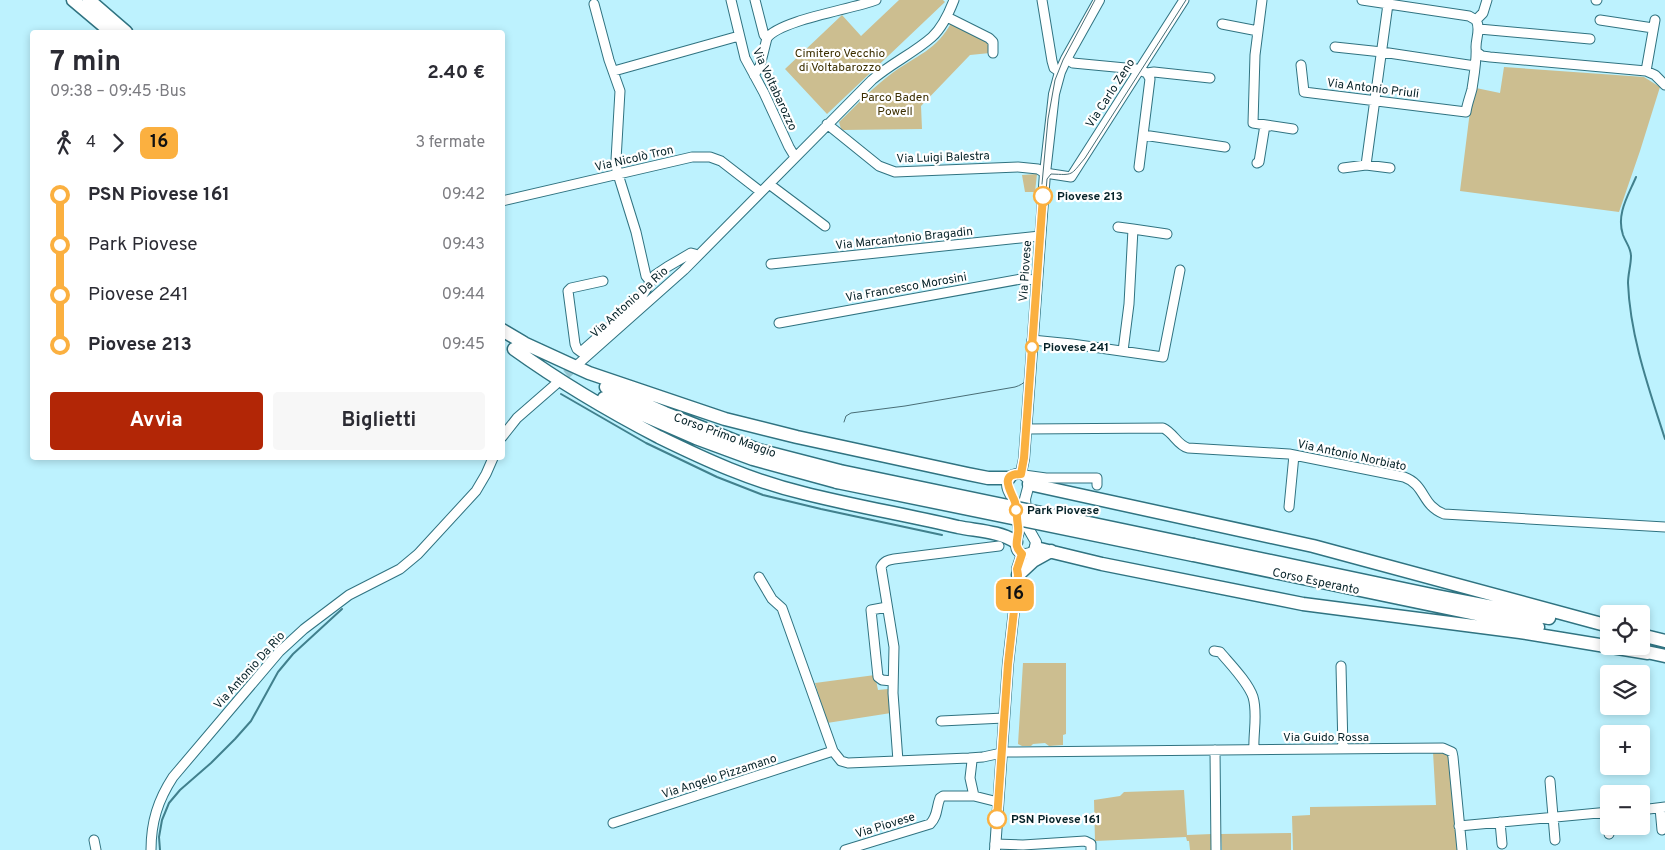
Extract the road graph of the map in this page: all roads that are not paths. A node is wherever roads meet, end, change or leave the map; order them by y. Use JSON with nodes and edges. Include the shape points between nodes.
{"nodes":[{"id":1,"x":73,"y":0,"type":"edge"},
{"id":2,"x":89,"y":0,"type":"edge"},
{"id":3,"x":731,"y":0,"type":"edge"},
{"id":4,"x":756,"y":0,"type":"edge"},
{"id":5,"x":876,"y":0,"type":"edge"},
{"id":6,"x":954,"y":0,"type":"edge"},
{"id":7,"x":1042,"y":0,"type":"edge"},
{"id":8,"x":1099,"y":0,"type":"edge"},
{"id":9,"x":1184,"y":0,"type":"edge"},
{"id":10,"x":1262,"y":0,"type":"edge"},
{"id":11,"x":1362,"y":0,"type":"edge"},
{"id":12,"x":1487,"y":0,"type":"edge"},
{"id":13,"x":594,"y":4,"type":"dead end"},
{"id":14,"x":1388,"y":4,"type":"junction"},
{"id":15,"x":947,"y":16,"type":"junction"},
{"id":16,"x":1600,"y":20,"type":"dead end"},
{"id":17,"x":1222,"y":24,"type":"dead end"},
{"id":18,"x":1478,"y":24,"type":"junction"},
{"id":19,"x":109,"y":30,"type":"edge"},
{"id":20,"x":124,"y":30,"type":"edge"},
{"id":21,"x":1258,"y":31,"type":"junction"},
{"id":22,"x":739,"y":36,"type":"junction"},
{"id":23,"x":767,"y":38,"type":"junction"},
{"id":24,"x":1590,"y":38,"type":"dead end"},
{"id":25,"x":1335,"y":47,"type":"dead end"},
{"id":26,"x":1382,"y":52,"type":"junction"},
{"id":27,"x":993,"y":53,"type":"dead end"},
{"id":28,"x":1478,"y":53,"type":"junction"},
{"id":29,"x":1066,"y":59,"type":"junction"},
{"id":30,"x":1301,"y":66,"type":"dead end"},
{"id":31,"x":1475,"y":66,"type":"junction"},
{"id":32,"x":614,"y":71,"type":"junction"},
{"id":33,"x":1144,"y":71,"type":"junction"},
{"id":34,"x":1646,"y":71,"type":"junction"},
{"id":35,"x":1060,"y":72,"type":"junction"},
{"id":36,"x":754,"y":75,"type":"junction"},
{"id":37,"x":1210,"y":78,"type":"dead end"},
{"id":38,"x":1665,"y":84,"type":"edge"},
{"id":39,"x":1375,"y":100,"type":"junction"},
{"id":40,"x":827,"y":124,"type":"junction"},
{"id":41,"x":1265,"y":125,"type":"junction"},
{"id":42,"x":1292,"y":129,"type":"dead end"},
{"id":43,"x":1143,"y":135,"type":"junction"},
{"id":44,"x":1225,"y":147,"type":"dead end"},
{"id":45,"x":795,"y":157,"type":"junction"},
{"id":46,"x":1257,"y":163,"type":"dead end"},
{"id":47,"x":1366,"y":165,"type":"junction"},
{"id":48,"x":1139,"y":167,"type":"dead end"},
{"id":49,"x":1344,"y":168,"type":"dead end"},
{"id":50,"x":1390,"y":168,"type":"dead end"},
{"id":51,"x":1045,"y":173,"type":"junction"},
{"id":52,"x":618,"y":174,"type":"junction"},
{"id":53,"x":769,"y":184,"type":"junction"},
{"id":54,"x":761,"y":192,"type":"junction"},
{"id":55,"x":505,"y":200,"type":"edge"},
{"id":56,"x":825,"y":226,"type":"dead end"},
{"id":57,"x":1118,"y":227,"type":"dead end"},
{"id":58,"x":1133,"y":229,"type":"junction"},
{"id":59,"x":1167,"y":234,"type":"dead end"},
{"id":60,"x":1040,"y":236,"type":"junction"},
{"id":61,"x":697,"y":256,"type":"junction"},
{"id":62,"x":771,"y":264,"type":"dead end"},
{"id":63,"x":1180,"y":270,"type":"dead end"},
{"id":64,"x":603,"y":280,"type":"dead end"},
{"id":65,"x":1037,"y":280,"type":"junction"},
{"id":66,"x":650,"y":281,"type":"junction"},
{"id":67,"x":779,"y":323,"type":"dead end"},
{"id":68,"x":1032,"y":340,"type":"junction"},
{"id":69,"x":511,"y":344,"type":"edge"},
{"id":70,"x":1123,"y":351,"type":"junction"},
{"id":71,"x":577,"y":365,"type":"tunnel mouth"},
{"id":72,"x":556,"y":384,"type":"tunnel mouth"},
{"id":73,"x":1026,"y":428,"type":"junction"},
{"id":74,"x":505,"y":433,"type":"edge"},
{"id":75,"x":1294,"y":455,"type":"junction"},
{"id":76,"x":492,"y":460,"type":"edge"},
{"id":77,"x":1021,"y":478,"type":"junction"},
{"id":78,"x":1097,"y":484,"type":"dead end"},
{"id":79,"x":1290,"y":507,"type":"dead end"},
{"id":80,"x":1022,"y":515,"type":"joint"},
{"id":81,"x":1665,"y":527,"type":"edge"},
{"id":82,"x":999,"y":546,"type":"dead end"},
{"id":83,"x":1019,"y":548,"type":"junction"},
{"id":84,"x":1036,"y":548,"type":"junction"},
{"id":85,"x":1193,"y":550,"type":"junction"},
{"id":86,"x":1050,"y":551,"type":"junction"},
{"id":87,"x":1018,"y":575,"type":"junction"},
{"id":88,"x":759,"y":577,"type":"dead end"},
{"id":89,"x":887,"y":607,"type":"junction"},
{"id":90,"x":1600,"y":626,"type":"edge"},
{"id":91,"x":1600,"y":626,"type":"edge"},
{"id":92,"x":1650,"y":637,"type":"edge"},
{"id":93,"x":1665,"y":641,"type":"edge"},
{"id":94,"x":1600,"y":642,"type":"edge"},
{"id":95,"x":1600,"y":645,"type":"edge"},
{"id":96,"x":1214,"y":651,"type":"dead end"},
{"id":97,"x":1650,"y":653,"type":"edge"},
{"id":98,"x":1665,"y":656,"type":"edge"},
{"id":99,"x":1341,"y":666,"type":"dead end"},
{"id":100,"x":892,"y":681,"type":"junction"},
{"id":101,"x":1004,"y":718,"type":"junction"},
{"id":102,"x":941,"y":721,"type":"dead end"},
{"id":103,"x":1343,"y":749,"type":"junction"},
{"id":104,"x":1215,"y":750,"type":"junction"},
{"id":105,"x":1254,"y":750,"type":"junction"},
{"id":106,"x":834,"y":751,"type":"junction"},
{"id":107,"x":1002,"y":752,"type":"junction"},
{"id":108,"x":969,"y":758,"type":"junction"},
{"id":109,"x":898,"y":761,"type":"junction"},
{"id":110,"x":1550,"y":781,"type":"dead end"},
{"id":111,"x":974,"y":796,"type":"junction"},
{"id":112,"x":998,"y":802,"type":"junction"},
{"id":113,"x":1662,"y":808,"type":"edge"},
{"id":114,"x":1600,"y":813,"type":"edge"},
{"id":115,"x":1553,"y":817,"type":"junction"},
{"id":116,"x":1500,"y":822,"type":"junction"},
{"id":117,"x":613,"y":824,"type":"dead end"},
{"id":118,"x":1460,"y":826,"type":"junction"},
{"id":119,"x":1662,"y":830,"type":"dead end"},
{"id":120,"x":94,"y":840,"type":"dead end"},
{"id":121,"x":1555,"y":840,"type":"dead end"},
{"id":122,"x":1502,"y":844,"type":"dead end"},
{"id":123,"x":995,"y":847,"type":"edge"},
{"id":124,"x":96,"y":850,"type":"edge"},
{"id":125,"x":151,"y":850,"type":"edge"},
{"id":126,"x":845,"y":850,"type":"edge"},
{"id":127,"x":1091,"y":850,"type":"edge"},
{"id":128,"x":1216,"y":850,"type":"edge"},
{"id":129,"x":1462,"y":850,"type":"edge"}],
"edges":[{"from":1,"to":19,"type":"highway"},
{"from":2,"to":20,"type":"highway"},
{"from":3,"to":22,"type":"street","name":"Via Voltabarozzo"},
{"from":4,"to":23,"type":"street"},
{"from":5,"to":23,"type":"street","via":[[793,23],[775,30]]},
{"from":6,"to":15,"type":"street","name":"Via Antonio Da Rio"},
{"from":7,"to":35,"type":"street","via":[[1052,61]]},
{"from":8,"to":29,"type":"main road","name":"Via Piovese"},
{"from":9,"to":33,"type":"street","name":"Via Carlo Zeno"},
{"from":10,"to":21,"type":"street"},
{"from":11,"to":14,"type":"street"},
{"from":12,"to":18,"type":"street"},
{"from":13,"to":32,"type":"street"},
{"from":14,"to":18,"type":"street","via":[[1469,16]]},
{"from":14,"to":26,"type":"street"},
{"from":15,"to":27,"type":"street","via":[[989,38],[993,42]]},
{"from":15,"to":40,"type":"street","name":"Via Antonio Da Rio","via":[[933,36],[879,74]]},
{"from":16,"to":34,"type":"street","via":[[1654,24]]},
{"from":17,"to":21,"type":"street"},
{"from":18,"to":24,"type":"street"},
{"from":18,"to":28,"type":"street"},
{"from":21,"to":41,"type":"street","via":[[1253,123]]},
{"from":22,"to":32,"type":"street"},
{"from":22,"to":36,"type":"street","name":"Via Voltabarozzo"},
{"from":23,"to":36,"type":"street","via":[[760,66]]},
{"from":25,"to":26,"type":"street"},
{"from":26,"to":31,"type":"street"},
{"from":26,"to":39,"type":"street"},
{"from":28,"to":31,"type":"street"},
{"from":28,"to":34,"type":"street","via":[[1490,57]]},
{"from":29,"to":33,"type":"street","via":[[1073,63]]},
{"from":29,"to":35,"type":"main road","name":"Via Piovese"},
{"from":30,"to":39,"type":"street","name":"Via Antonio Priuli","via":[[1304,92]]},
{"from":31,"to":39,"type":"street","name":"Via Antonio Priuli","via":[[1466,112]]},
{"from":32,"to":52,"type":"street","via":[[620,95],[615,154]]},
{"from":33,"to":37,"type":"street"},
{"from":33,"to":43,"type":"street","via":[[1150,79]]},
{"from":33,"to":51,"type":"street","name":"Via Carlo Zeno","via":[[1071,177]]},
{"from":34,"to":38,"type":"street"},
{"from":35,"to":51,"type":"main road","name":"Via Piovese","via":[[1054,94]]},
{"from":36,"to":45,"type":"street","name":"Via Voltabarozzo"},
{"from":39,"to":47,"type":"street"},
{"from":40,"to":45,"type":"street","name":"Via Antonio Da Rio"},
{"from":40,"to":51,"type":"street","name":"Via Luigi Balestra","via":[[888,171],[1018,167]]},
{"from":41,"to":42,"type":"street"},
{"from":41,"to":46,"type":"street"},
{"from":43,"to":44,"type":"street"},
{"from":43,"to":48,"type":"street"},
{"from":45,"to":53,"type":"street","name":"Via Antonio Da Rio"},
{"from":47,"to":49,"type":"street"},
{"from":47,"to":50,"type":"street"},
{"from":51,"to":60,"type":"main road","name":"Via Piovese"},
{"from":52,"to":54,"type":"street","name":"Via Nicolò Tron","via":[[692,157],[710,157],[731,167]]},
{"from":52,"to":55,"type":"street","name":"Via Nicolò Tron"},
{"from":52,"to":66,"type":"street"},
{"from":53,"to":54,"type":"street","name":"Via Antonio Da Rio"},
{"from":53,"to":56,"type":"street"},
{"from":54,"to":61,"type":"street","name":"Via Antonio Da Rio"},
{"from":57,"to":58,"type":"street"},
{"from":58,"to":59,"type":"street"},
{"from":58,"to":70,"type":"street"},
{"from":60,"to":62,"type":"street","name":"Via Marcantonio Bragadin"},
{"from":60,"to":65,"type":"main road","name":"Via Piovese"},
{"from":61,"to":66,"type":"street","name":"Via Antonio Da Rio","via":[[691,253]]},
{"from":61,"to":71,"type":"street","name":"Via Antonio Da Rio"},
{"from":63,"to":70,"type":"street","via":[[1163,357]]},
{"from":64,"to":66,"type":"street","name":"Via Antonio Da Rio","via":[[568,291],[575,344],[581,352],[639,301]]},
{"from":65,"to":67,"type":"street","name":"Via Francesco Morosini","via":[[1021,279]]},
{"from":65,"to":68,"type":"main road","name":"Via Piovese"},
{"from":68,"to":70,"type":"street"},
{"from":68,"to":73,"type":"main road","name":"Via Piovese"},
{"from":69,"to":77,"type":"highway","via":[[742,424],[968,474]]},
{"from":69,"to":80,"type":"highway","name":"Corso Primo Maggio","bridge":true,"via":[[755,455],[840,471]]},
{"from":69,"to":83,"type":"highway","via":[[555,378],[635,424],[735,472],[804,494],[1001,534]]},
{"from":72,"to":74,"type":"street","via":[[517,418]]},
{"from":73,"to":75,"type":"street","name":"Via Antonio Norbiato","via":[[1163,428],[1188,448]]},
{"from":73,"to":77,"type":"main road","name":"Via Piovese"},
{"from":75,"to":79,"type":"street"},
{"from":75,"to":81,"type":"street","name":"Via Antonio Norbiato","via":[[1412,480],[1429,505],[1444,514]]},
{"from":76,"to":125,"type":"street","name":"Via Antonio Da Rio","via":[[479,487],[418,554],[400,569],[330,608],[280,652],[163,792],[155,814]]},
{"from":77,"to":78,"type":"street","via":[[1097,478]]},
{"from":77,"to":83,"type":"main road","name":"Via Piovese","via":[[1007,484],[1016,505]]},
{"from":77,"to":84,"type":"main road","name":"Via Piovese","via":[[1028,528]]},
{"from":77,"to":90,"type":"highway","via":[[1313,546]]},
{"from":80,"to":85,"type":"highway","name":"Corso Esperanto","bridge":true},
{"from":82,"to":89,"type":"street","via":[[887,560],[881,567]]},
{"from":83,"to":84,"type":"main road","via":[[1028,554]]},
{"from":83,"to":87,"type":"main road","name":"Via Piovese"},
{"from":84,"to":86,"type":"highway"},
{"from":85,"to":91,"type":"highway","name":"Corso Esperanto"},
{"from":85,"to":94,"type":"highway","name":"Corso Esperanto"},
{"from":86,"to":87,"type":"highway"},
{"from":86,"to":95,"type":"highway","via":[[1303,604]]},
{"from":87,"to":101,"type":"main road","name":"Via Piovese"},
{"from":88,"to":106,"type":"street","via":[[772,599],[782,608]]},
{"from":89,"to":100,"type":"street","via":[[894,647]]},
{"from":89,"to":100,"type":"street","via":[[871,610],[878,677]]},
{"from":92,"to":93,"type":"highway"},
{"from":96,"to":105,"type":"street","via":[[1220,652],[1253,698]]},
{"from":97,"to":98,"type":"highway"},
{"from":99,"to":103,"type":"street"},
{"from":100,"to":109,"type":"street"},
{"from":101,"to":102,"type":"street"},
{"from":101,"to":107,"type":"main road","name":"Via Piovese"},
{"from":103,"to":105,"type":"street","name":"Via Guido Rossa"},
{"from":103,"to":118,"type":"street","name":"Via Guido Rossa","via":[[1449,750],[1452,752]]},
{"from":104,"to":105,"type":"street","name":"Via Guido Rossa"},
{"from":104,"to":107,"type":"street","name":"Via Guido Rossa"},
{"from":104,"to":128,"type":"street"},
{"from":106,"to":109,"type":"street","via":[[841,761],[848,764]]},
{"from":106,"to":117,"type":"street","name":"Via Angelo Pizzamano"},
{"from":107,"to":108,"type":"street"},
{"from":107,"to":112,"type":"main road","name":"Via Piovese"},
{"from":108,"to":109,"type":"street"},
{"from":108,"to":111,"type":"street","via":[[973,765],[970,778]]},
{"from":110,"to":115,"type":"street"},
{"from":111,"to":112,"type":"street","name":"Via Piovese"},
{"from":111,"to":126,"type":"street","name":"Via Piovese","via":[[943,796],[930,824]]},
{"from":112,"to":123,"type":"main road","name":"Via Piovese"},
{"from":113,"to":119,"type":"street"},
{"from":114,"to":115,"type":"street"},
{"from":115,"to":116,"type":"street"},
{"from":115,"to":121,"type":"street"},
{"from":116,"to":118,"type":"street"},
{"from":116,"to":122,"type":"street"},
{"from":118,"to":129,"type":"street"},
{"from":120,"to":124,"type":"street"},
{"from":123,"to":127,"type":"street","via":[[1085,841],[1091,844]]}]}
